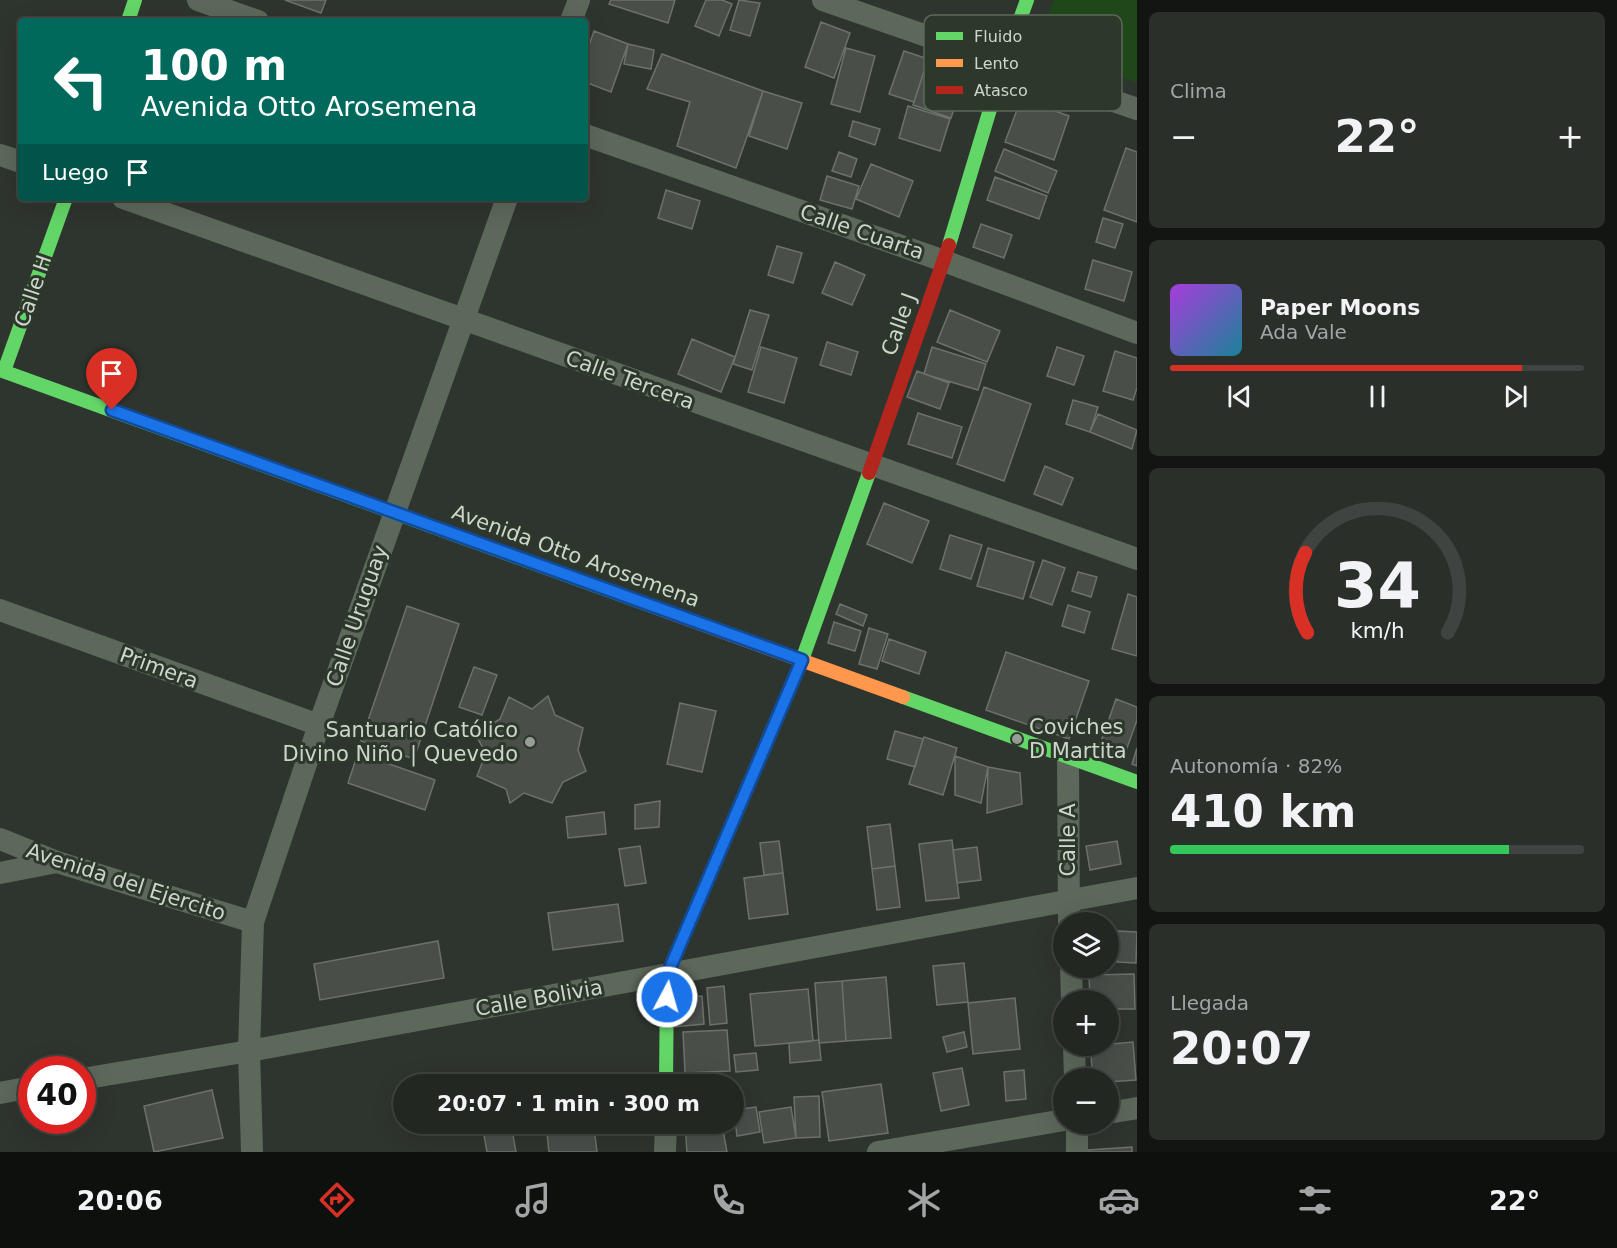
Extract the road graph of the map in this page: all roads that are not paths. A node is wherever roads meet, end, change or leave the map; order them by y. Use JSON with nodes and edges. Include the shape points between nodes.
{"nodes":[{"id":1,"x":135,"y":0,"type":"edge"},
{"id":2,"x":198,"y":0,"type":"edge"},
{"id":3,"x":579,"y":0,"type":"edge"},
{"id":4,"x":823,"y":0,"type":"edge"},
{"id":5,"x":1027,"y":0,"type":"edge"},
{"id":6,"x":1022,"y":15,"type":"edge"},
{"id":7,"x":129,"y":18,"type":"edge"},
{"id":8,"x":249,"y":18,"type":"edge"},
{"id":9,"x":572,"y":18,"type":"edge"},
{"id":10,"x":924,"y":35,"type":"edge"},
{"id":11,"x":1122,"y":104,"type":"edge"},
{"id":12,"x":1137,"y":109,"type":"edge"},
{"id":13,"x":989,"y":111,"type":"edge"},
{"id":14,"x":588,"y":136,"type":"edge"},
{"id":15,"x":0,"y":155,"type":"edge"},
{"id":16,"x":18,"y":161,"type":"edge"},
{"id":17,"x":65,"y":201,"type":"edge"},
{"id":18,"x":131,"y":201,"type":"edge"},
{"id":19,"x":506,"y":201,"type":"edge"},
{"id":20,"x":944,"y":261,"type":"junction"},
{"id":21,"x":463,"y":320,"type":"junction"},
{"id":22,"x":1137,"y":333,"type":"edge"},
{"id":23,"x":2,"y":375,"type":"edge"},
{"id":24,"x":870,"y":465,"type":"junction"},
{"id":25,"x":393,"y":512,"type":"junction"},
{"id":26,"x":1137,"y":559,"type":"edge"},
{"id":27,"x":0,"y":610,"type":"edge"},
{"id":28,"x":802,"y":660,"type":"junction"},
{"id":29,"x":319,"y":725,"type":"junction"},
{"id":30,"x":1068,"y":757,"type":"junction"},
{"id":31,"x":1137,"y":782,"type":"edge"},
{"id":32,"x":0,"y":839,"type":"edge"},
{"id":33,"x":57,"y":862,"type":"junction"},
{"id":34,"x":0,"y":873,"type":"edge"},
{"id":35,"x":1137,"y":888,"type":"edge"},
{"id":36,"x":1069,"y":912,"type":"edge"},
{"id":37,"x":1053,"y":915,"type":"edge"},
{"id":38,"x":253,"y":922,"type":"junction"},
{"id":39,"x":667,"y":975,"type":"junction"},
{"id":40,"x":249,"y":1051,"type":"junction"},
{"id":41,"x":666,"y":1074,"type":"edge"},
{"id":42,"x":96,"y":1077,"type":"edge"},
{"id":43,"x":18,"y":1090,"type":"edge"},
{"id":44,"x":0,"y":1093,"type":"edge"},
{"id":45,"x":1137,"y":1108,"type":"edge"},
{"id":46,"x":1119,"y":1111,"type":"edge"},
{"id":47,"x":1053,"y":1122,"type":"edge"},
{"id":48,"x":666,"y":1134,"type":"edge"},
{"id":49,"x":1077,"y":1134,"type":"edge"},
{"id":50,"x":252,"y":1152,"type":"edge"},
{"id":51,"x":666,"y":1152,"type":"edge"},
{"id":52,"x":878,"y":1152,"type":"edge"},
{"id":53,"x":1077,"y":1152,"type":"edge"}],
"edges":[{"from":1,"to":7,"type":"street"},
{"from":2,"to":8,"type":"street"},
{"from":3,"to":9,"type":"street"},
{"from":4,"to":10,"type":"street"},
{"from":5,"to":6,"type":"street","name":"Calle J"},
{"from":11,"to":12,"type":"street"},
{"from":13,"to":20,"type":"street","name":"Calle J"},
{"from":14,"to":20,"type":"street","name":"Calle Cuarta"},
{"from":15,"to":16,"type":"street"},
{"from":17,"to":23,"type":"street","name":"Calle H"},
{"from":18,"to":21,"type":"street","name":"Calle Tercera"},
{"from":19,"to":21,"type":"street","name":"Calle Uruguay"},
{"from":20,"to":22,"type":"street","name":"Calle Cuarta"},
{"from":20,"to":24,"type":"street","name":"Calle J"},
{"from":21,"to":24,"type":"street","name":"Calle Tercera"},
{"from":21,"to":25,"type":"street","name":"Calle Uruguay"},
{"from":23,"to":25,"type":"street","name":"Avenida Otto Arosemena"},
{"from":24,"to":26,"type":"street","name":"Calle Tercera"},
{"from":24,"to":28,"type":"street","name":"Calle J"},
{"from":25,"to":28,"type":"street","name":"Avenida Otto Arosemena"},
{"from":25,"to":29,"type":"street","name":"Calle Uruguay"},
{"from":27,"to":29,"type":"street","name":"Primera"},
{"from":28,"to":30,"type":"street","name":"Avenida Otto Arosemena"},
{"from":28,"to":39,"type":"street","name":"Calle J"},
{"from":29,"to":38,"type":"street","name":"Calle Uruguay"},
{"from":30,"to":31,"type":"street","name":"Avenida Otto Arosemena"},
{"from":30,"to":36,"type":"street","name":"Calle A"},
{"from":32,"to":33,"type":"street","name":"Avenida del Ejercito"},
{"from":33,"to":34,"type":"street"},
{"from":33,"to":38,"type":"street","name":"Avenida del Ejercito"},
{"from":35,"to":36,"type":"street","name":"Calle Bolivia"},
{"from":37,"to":39,"type":"street","name":"Calle Bolivia"},
{"from":38,"to":40,"type":"street","name":"Calle Uruguay"},
{"from":39,"to":40,"type":"street","name":"Calle Bolivia"},
{"from":39,"to":41,"type":"street"},
{"from":40,"to":42,"type":"street","name":"Calle Bolivia"},
{"from":40,"to":50,"type":"street","name":"Calle Uruguay"},
{"from":43,"to":44,"type":"street"},
{"from":45,"to":46,"type":"street"},
{"from":47,"to":52,"type":"street"},
{"from":48,"to":51,"type":"street"},
{"from":49,"to":53,"type":"street"}]}
